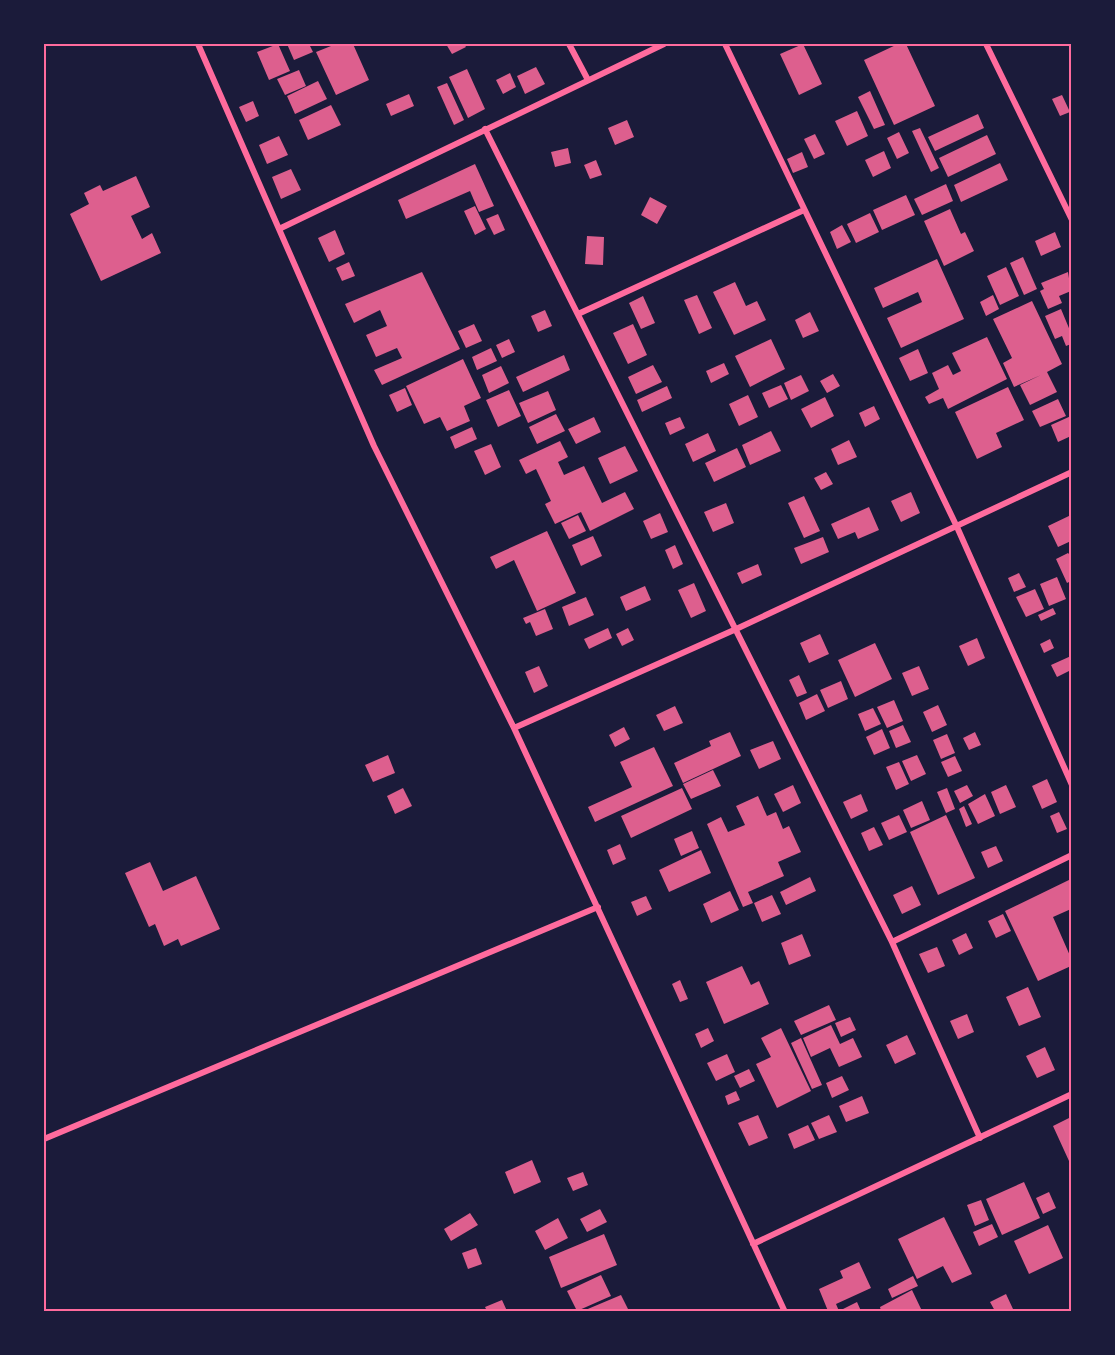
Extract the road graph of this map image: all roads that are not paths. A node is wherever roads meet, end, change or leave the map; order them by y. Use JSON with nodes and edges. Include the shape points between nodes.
{"nodes":[{"id":1,"x":198,"y":44,"type":"edge"},
{"id":2,"x":569,"y":44,"type":"edge"},
{"id":3,"x":664,"y":44,"type":"edge"},
{"id":4,"x":725,"y":44,"type":"edge"},
{"id":5,"x":986,"y":44,"type":"edge"},
{"id":6,"x":588,"y":80,"type":"junction"},
{"id":7,"x":486,"y":129,"type":"junction"},
{"id":8,"x":804,"y":210,"type":"junction"},
{"id":9,"x":1071,"y":220,"type":"edge"},
{"id":10,"x":279,"y":229,"type":"junction"},
{"id":11,"x":578,"y":314,"type":"junction"},
{"id":12,"x":1071,"y":472,"type":"edge"},
{"id":13,"x":957,"y":527,"type":"junction"},
{"id":14,"x":734,"y":630,"type":"junction"},
{"id":15,"x":514,"y":728,"type":"junction"},
{"id":16,"x":1071,"y":785,"type":"edge"},
{"id":17,"x":1071,"y":855,"type":"edge"},
{"id":18,"x":598,"y":907,"type":"junction"},
{"id":19,"x":892,"y":942,"type":"junction"},
{"id":20,"x":1071,"y":1094,"type":"edge"},
{"id":21,"x":980,"y":1138,"type":"junction"},
{"id":22,"x":44,"y":1139,"type":"edge"},
{"id":23,"x":753,"y":1244,"type":"junction"},
{"id":24,"x":785,"y":1311,"type":"edge"}],
"edges":[{"from":1,"to":10,"type":"street"},
{"from":2,"to":6,"type":"street"},
{"from":3,"to":6,"type":"street"},
{"from":4,"to":8,"type":"street"},
{"from":5,"to":9,"type":"street"},
{"from":6,"to":7,"type":"street"},
{"from":7,"to":10,"type":"street"},
{"from":7,"to":11,"type":"street"},
{"from":8,"to":11,"type":"street"},
{"from":8,"to":13,"type":"street"},
{"from":10,"to":15,"type":"street","via":[[374,446]]},
{"from":11,"to":14,"type":"street"},
{"from":12,"to":13,"type":"street"},
{"from":13,"to":14,"type":"street"},
{"from":13,"to":16,"type":"street"},
{"from":14,"to":15,"type":"street"},
{"from":14,"to":19,"type":"street"},
{"from":15,"to":18,"type":"street"},
{"from":17,"to":19,"type":"street"},
{"from":18,"to":22,"type":"street"},
{"from":18,"to":23,"type":"street"},
{"from":19,"to":21,"type":"street"},
{"from":20,"to":21,"type":"street"},
{"from":21,"to":23,"type":"street"},
{"from":23,"to":24,"type":"street"}]}
